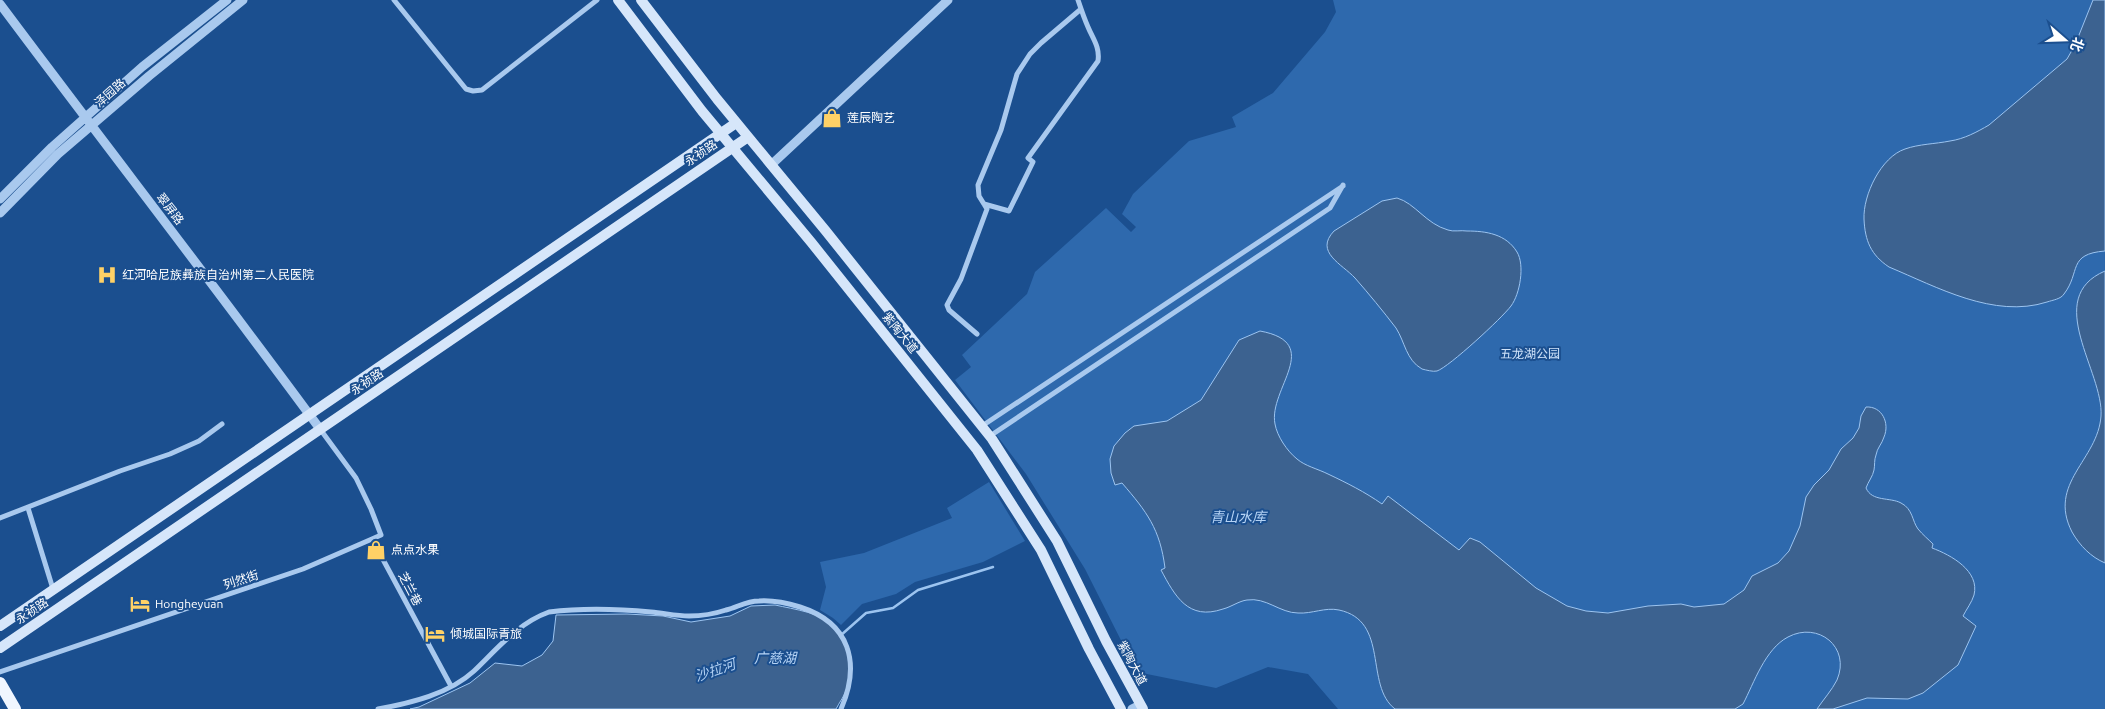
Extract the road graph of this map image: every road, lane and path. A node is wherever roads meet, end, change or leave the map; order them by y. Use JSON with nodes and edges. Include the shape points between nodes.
{"nodes":[{"id":1,"x":227,"y":0,"type":"edge"},
{"id":2,"x":243,"y":0,"type":"edge"},
{"id":3,"x":394,"y":0,"type":"edge"},
{"id":4,"x":596,"y":0,"type":"edge"},
{"id":5,"x":618,"y":0,"type":"edge"},
{"id":6,"x":641,"y":0,"type":"edge"},
{"id":7,"x":948,"y":0,"type":"edge"},
{"id":8,"x":1078,"y":0,"type":"edge"},
{"id":9,"x":0,"y":4,"type":"edge"},
{"id":10,"x":1081,"y":9,"type":"junction"},
{"id":11,"x":85,"y":118,"type":"junction"},
{"id":12,"x":736,"y":123,"type":"junction"},
{"id":13,"x":91,"y":126,"type":"junction"},
{"id":14,"x":720,"y":133,"type":"junction"},
{"id":15,"x":748,"y":137,"type":"junction"},
{"id":16,"x":732,"y":147,"type":"junction"},
{"id":17,"x":771,"y":165,"type":"junction"},
{"id":18,"x":0,"y":199,"type":"edge"},
{"id":19,"x":983,"y":204,"type":"junction"},
{"id":20,"x":0,"y":212,"type":"edge"},
{"id":21,"x":977,"y":334,"type":"dead end"},
{"id":22,"x":309,"y":414,"type":"junction"},
{"id":23,"x":222,"y":424,"type":"dead end"},
{"id":24,"x":982,"y":426,"type":"junction"},
{"id":25,"x":320,"y":429,"type":"junction"},
{"id":26,"x":990,"y":436,"type":"junction"},
{"id":27,"x":28,"y":508,"type":"junction"},
{"id":28,"x":0,"y":518,"type":"edge"},
{"id":29,"x":372,"y":539,"type":"junction"},
{"id":30,"x":54,"y":589,"type":"junction"},
{"id":31,"x":0,"y":626,"type":"edge"},
{"id":32,"x":0,"y":648,"type":"edge"},
{"id":33,"x":0,"y":672,"type":"edge"},
{"id":34,"x":0,"y":683,"type":"edge"},
{"id":35,"x":451,"y":686,"type":"junction"},
{"id":36,"x":1138,"y":708,"type":"edge"},
{"id":37,"x":15,"y":709,"type":"edge"},
{"id":38,"x":378,"y":709,"type":"edge"},
{"id":39,"x":841,"y":709,"type":"edge"},
{"id":40,"x":1121,"y":709,"type":"edge"}],
"edges":[{"from":1,"to":11,"type":"street","name":"泽园路","via":[[142,67]]},
{"from":2,"to":13,"type":"street","name":"泽园路"},
{"from":3,"to":4,"type":"street","via":[[466,89],[476,92]]},
{"from":5,"to":14,"type":"main road","name":"紫陶大道"},
{"from":6,"to":12,"type":"main road","name":"紫陶大道"},
{"from":7,"to":17,"type":"street"},
{"from":8,"to":10,"type":"street"},
{"from":9,"to":11,"type":"street","name":"翠屏路"},
{"from":10,"to":19,"type":"street","via":[[1030,54],[1017,74],[1001,130],[978,185]]},
{"from":10,"to":19,"type":"street","via":[[1096,41],[1098,61],[1028,158],[1033,162],[1009,211]]},
{"from":11,"to":13,"type":"street","name":"翠屏路"},
{"from":11,"to":18,"type":"street","name":"泽园路"},
{"from":12,"to":14,"type":"main road","name":"永祯路"},
{"from":12,"to":15,"type":"main road","name":"紫陶大道"},
{"from":13,"to":20,"type":"street","name":"泽园路"},
{"from":13,"to":22,"type":"street","name":"翠屏路"},
{"from":14,"to":16,"type":"main road","name":"紫陶大道"},
{"from":14,"to":22,"type":"main road","name":"永祯路"},
{"from":15,"to":16,"type":"main road","name":"永祯路"},
{"from":15,"to":17,"type":"main road","name":"紫陶大道"},
{"from":16,"to":25,"type":"main road","name":"永祯路"},
{"from":16,"to":40,"type":"main road","name":"紫陶大道","via":[[946,409],[996,478],[1041,550]]},
{"from":17,"to":24,"type":"main road","name":"紫陶大道"},
{"from":19,"to":21,"type":"street","via":[[987,209],[962,279],[947,305]]},
{"from":22,"to":25,"type":"street","name":"翠屏路"},
{"from":22,"to":30,"type":"main road","name":"永祯路"},
{"from":23,"to":27,"type":"street","via":[[199,441],[170,454]]},
{"from":24,"to":26,"type":"main road","name":"紫陶大道"},
{"from":24,"to":26,"type":"street","via":[[1343,185],[1330,208]]},
{"from":25,"to":29,"type":"street","via":[[356,478],[368,501],[381,534]]},
{"from":25,"to":32,"type":"main road","name":"永祯路"},
{"from":26,"to":36,"type":"main road","name":"紫陶大道","via":[[1058,541]]},
{"from":27,"to":28,"type":"street"},
{"from":27,"to":30,"type":"street"},
{"from":29,"to":33,"type":"street","name":"列然街","via":[[285,576]]},
{"from":29,"to":35,"type":"street","name":"芝兰巷"},
{"from":30,"to":31,"type":"main road","name":"永祯路"},
{"from":34,"to":37,"type":"main road"},
{"from":35,"to":38,"type":"street","via":[[419,700]]},
{"from":35,"to":39,"type":"street","via":[[474,671],[511,635],[549,612],[618,610],[700,616],[726,611],[747,602],[776,602],[816,613],[830,621],[839,632],[848,648],[850,678]]}]}
